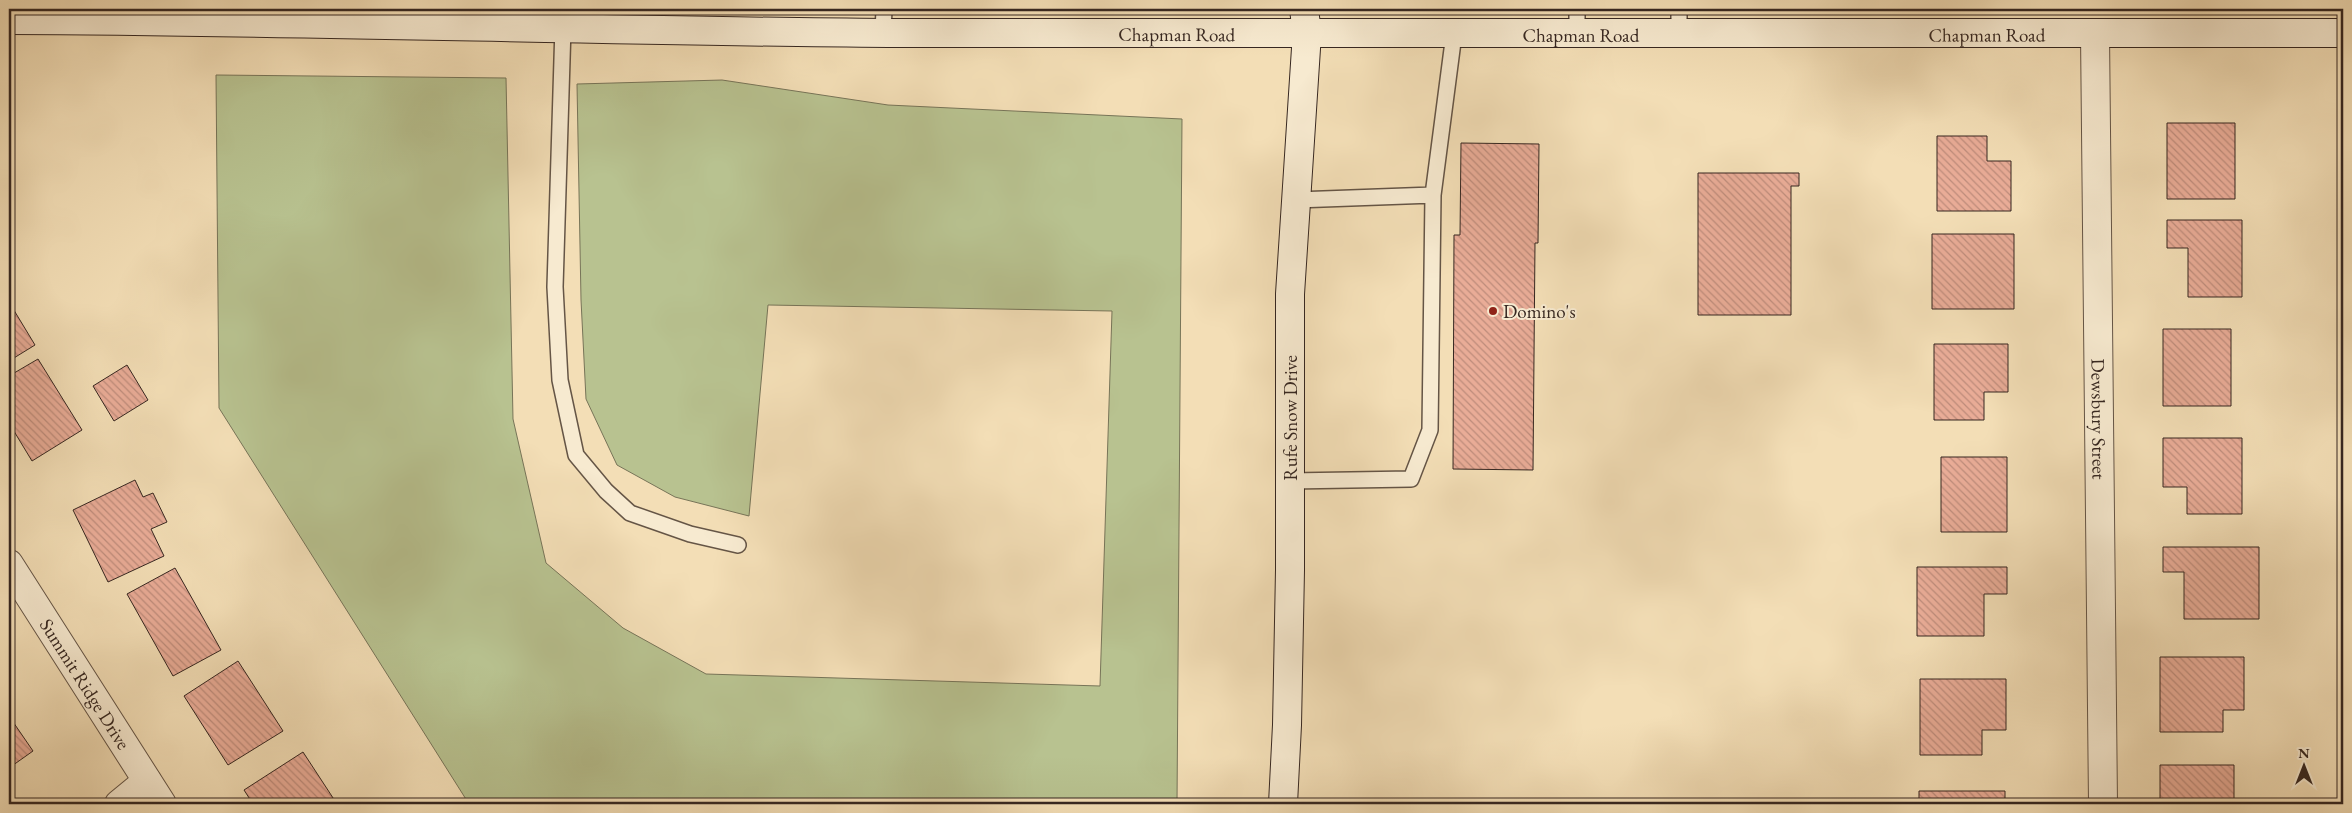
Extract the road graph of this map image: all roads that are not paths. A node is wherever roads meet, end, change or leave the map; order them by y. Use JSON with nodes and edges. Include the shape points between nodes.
{"nodes":[{"id":1,"x":199,"y":15,"type":"edge"},
{"id":2,"x":1308,"y":17,"type":"edge"},
{"id":3,"x":9,"y":20,"type":"edge"},
{"id":4,"x":884,"y":21,"type":"edge"},
{"id":5,"x":1577,"y":21,"type":"edge"},
{"id":6,"x":1679,"y":22,"type":"edge"},
{"id":7,"x":562,"y":27,"type":"junction"},
{"id":8,"x":2343,"y":32,"type":"edge"},
{"id":9,"x":1454,"y":34,"type":"junction"},
{"id":10,"x":2095,"y":34,"type":"junction"},
{"id":11,"x":1433,"y":195,"type":"junction"},
{"id":12,"x":1296,"y":200,"type":"junction"},
{"id":13,"x":1290,"y":482,"type":"junction"},
{"id":14,"x":738,"y":545,"type":"dead end"},
{"id":15,"x":9,"y":564,"type":"edge"},
{"id":16,"x":147,"y":781,"type":"junction"},
{"id":17,"x":119,"y":804,"type":"edge"},
{"id":18,"x":162,"y":804,"type":"edge"},
{"id":19,"x":1283,"y":804,"type":"edge"},
{"id":20,"x":2103,"y":804,"type":"edge"}],
"edges":[{"from":1,"to":3,"type":"street","name":"Chapman Road"},
{"from":1,"to":7,"type":"street","name":"Chapman Road"},
{"from":2,"to":4,"type":"street","name":"Chapman Road"},
{"from":2,"to":9,"type":"street","name":"Chapman Road"},
{"from":2,"to":12,"type":"street","name":"Rufe Snow Drive"},
{"from":4,"to":7,"type":"street","name":"Chapman Road"},
{"from":5,"to":6,"type":"street","name":"Chapman Road"},
{"from":5,"to":9,"type":"street","name":"Chapman Road"},
{"from":6,"to":10,"type":"street","name":"Chapman Road"},
{"from":7,"to":14,"type":"lane","via":[[555,287],[560,380],[576,455],[606,491],[630,513],[690,534]]},
{"from":8,"to":10,"type":"street","name":"Chapman Road"},
{"from":9,"to":11,"type":"lane"},
{"from":10,"to":20,"type":"street","name":"Dewsbury Street"},
{"from":11,"to":12,"type":"lane"},
{"from":11,"to":13,"type":"lane","via":[[1430,430],[1411,479]]},
{"from":12,"to":13,"type":"street","name":"Rufe Snow Drive","via":[[1290,294]]},
{"from":13,"to":19,"type":"street","name":"Rufe Snow Drive"},
{"from":15,"to":16,"type":"street","name":"Summit Ridge Drive"},
{"from":16,"to":17,"type":"street"},
{"from":16,"to":18,"type":"street","name":"Summit Ridge Drive"}]}
